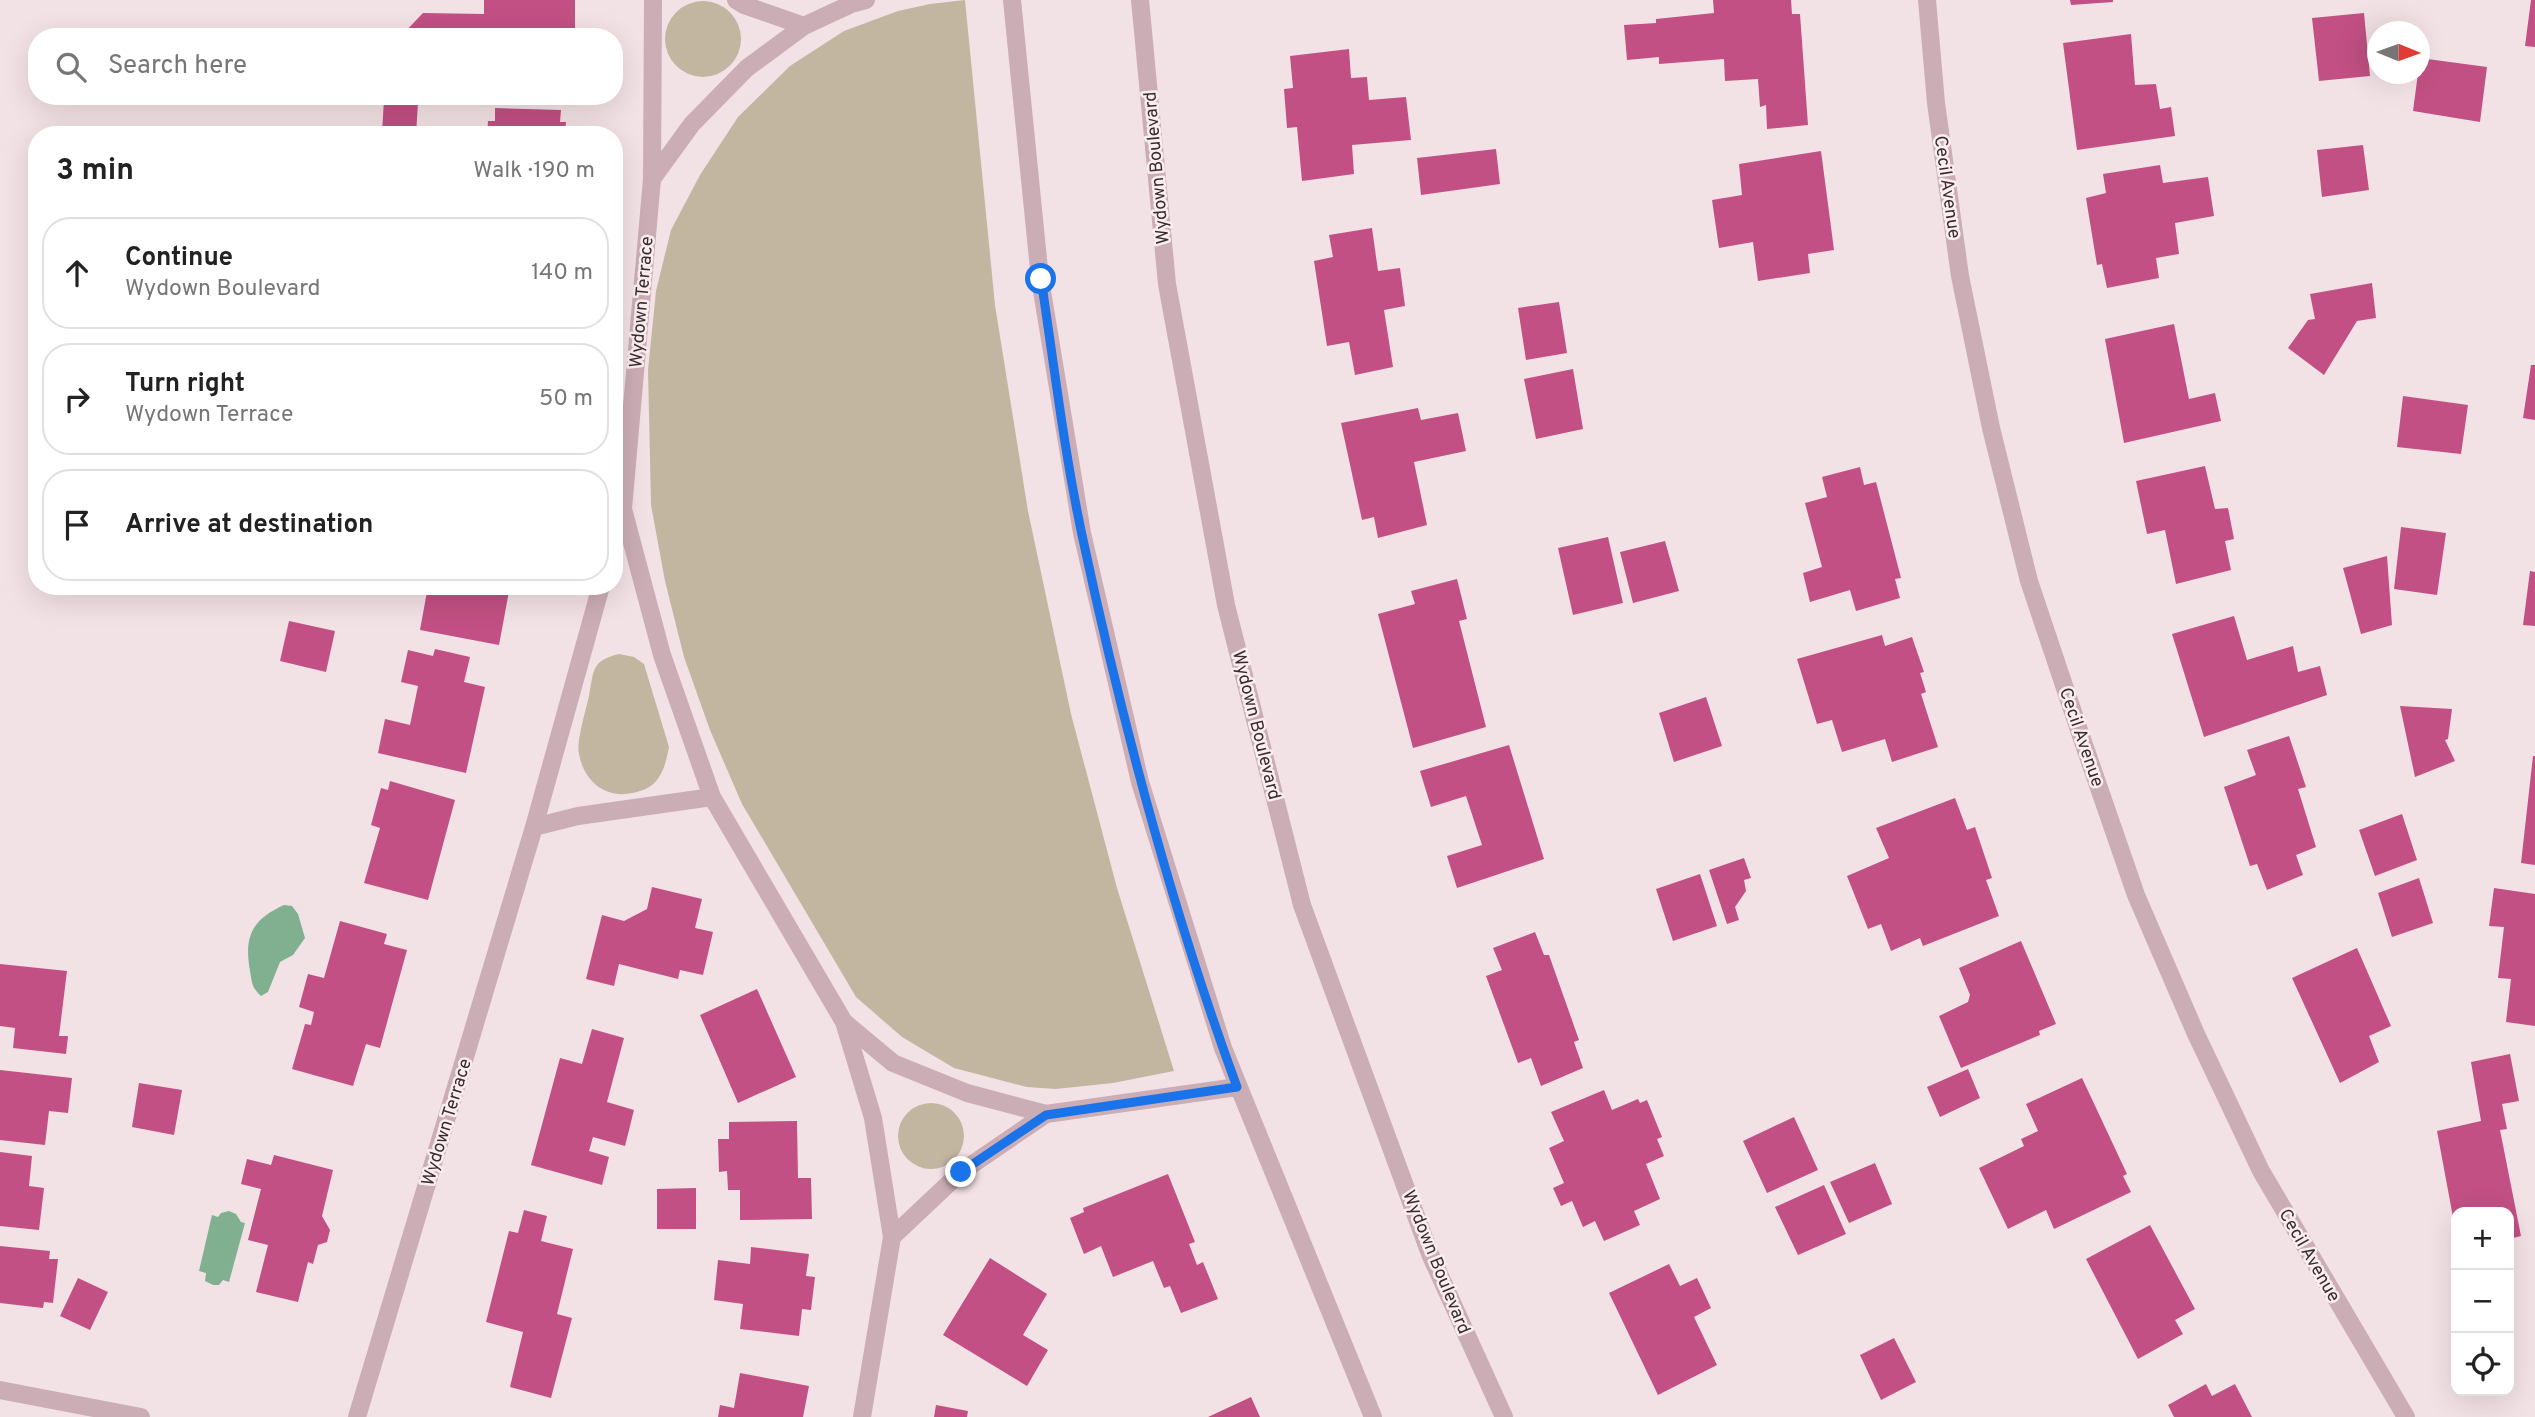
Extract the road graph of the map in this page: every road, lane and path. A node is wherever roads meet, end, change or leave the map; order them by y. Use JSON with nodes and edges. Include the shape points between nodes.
{"nodes":[{"id":1,"x":653,"y":0,"type":"edge"},
{"id":2,"x":736,"y":0,"type":"edge"},
{"id":3,"x":866,"y":0,"type":"edge"},
{"id":4,"x":1012,"y":0,"type":"edge"},
{"id":5,"x":1140,"y":0,"type":"edge"},
{"id":6,"x":1927,"y":0,"type":"edge"},
{"id":7,"x":804,"y":26,"type":"junction"},
{"id":8,"x":652,"y":178,"type":"junction"},
{"id":9,"x":623,"y":509,"type":"joint"},
{"id":10,"x":598,"y":595,"type":"edge"},
{"id":11,"x":712,"y":797,"type":"junction"},
{"id":12,"x":534,"y":827,"type":"junction"},
{"id":13,"x":844,"y":1023,"type":"junction"},
{"id":14,"x":1237,"y":1087,"type":"junction"},
{"id":15,"x":1046,"y":1115,"type":"junction"},
{"id":16,"x":892,"y":1237,"type":"junction"},
{"id":17,"x":0,"y":1390,"type":"edge"},
{"id":18,"x":141,"y":1417,"type":"edge"},
{"id":19,"x":357,"y":1417,"type":"edge"},
{"id":20,"x":862,"y":1417,"type":"edge"},
{"id":21,"x":1373,"y":1417,"type":"edge"},
{"id":22,"x":1504,"y":1417,"type":"edge"},
{"id":23,"x":2406,"y":1417,"type":"edge"}],
"edges":[{"from":1,"to":8,"type":"street","name":"Wydown Terrace"},
{"from":2,"to":7,"type":"street"},
{"from":3,"to":7,"type":"street"},
{"from":4,"to":14,"type":"street","via":[[1041,279],[1082,533],[1140,782]]},
{"from":5,"to":22,"type":"street","name":"Wydown Boulevard","via":[[1167,284],[1226,605],[1296,879],[1430,1254]]},
{"from":6,"to":23,"type":"street","name":"Cecil Avenue","via":[[1936,103],[1961,276],[1991,428],[2029,581],[2136,895],[2196,1034],[2261,1171]]},
{"from":7,"to":8,"type":"street","via":[[747,68],[692,124]]},
{"from":8,"to":9,"type":"street","name":"Wydown Terrace"},
{"from":9,"to":11,"type":"street","name":"Wydown Terrace","via":[[662,654]]},
{"from":10,"to":12,"type":"street","name":"Wydown Terrace"},
{"from":11,"to":12,"type":"street","via":[[578,816]]},
{"from":11,"to":13,"type":"street","name":"Wydown Terrace"},
{"from":12,"to":19,"type":"street","name":"Wydown Terrace"},
{"from":13,"to":15,"type":"street","name":"Wydown Terrace","via":[[893,1063],[967,1093]]},
{"from":13,"to":16,"type":"street","name":"Wydown Terrace","via":[[873,1118]]},
{"from":14,"to":15,"type":"street","name":"Wydown Terrace"},
{"from":14,"to":21,"type":"street"},
{"from":15,"to":16,"type":"street","name":"Wydown Terrace","via":[[961,1172]]},
{"from":16,"to":20,"type":"street","name":"Wydown Terrace"},
{"from":17,"to":18,"type":"street"}]}
